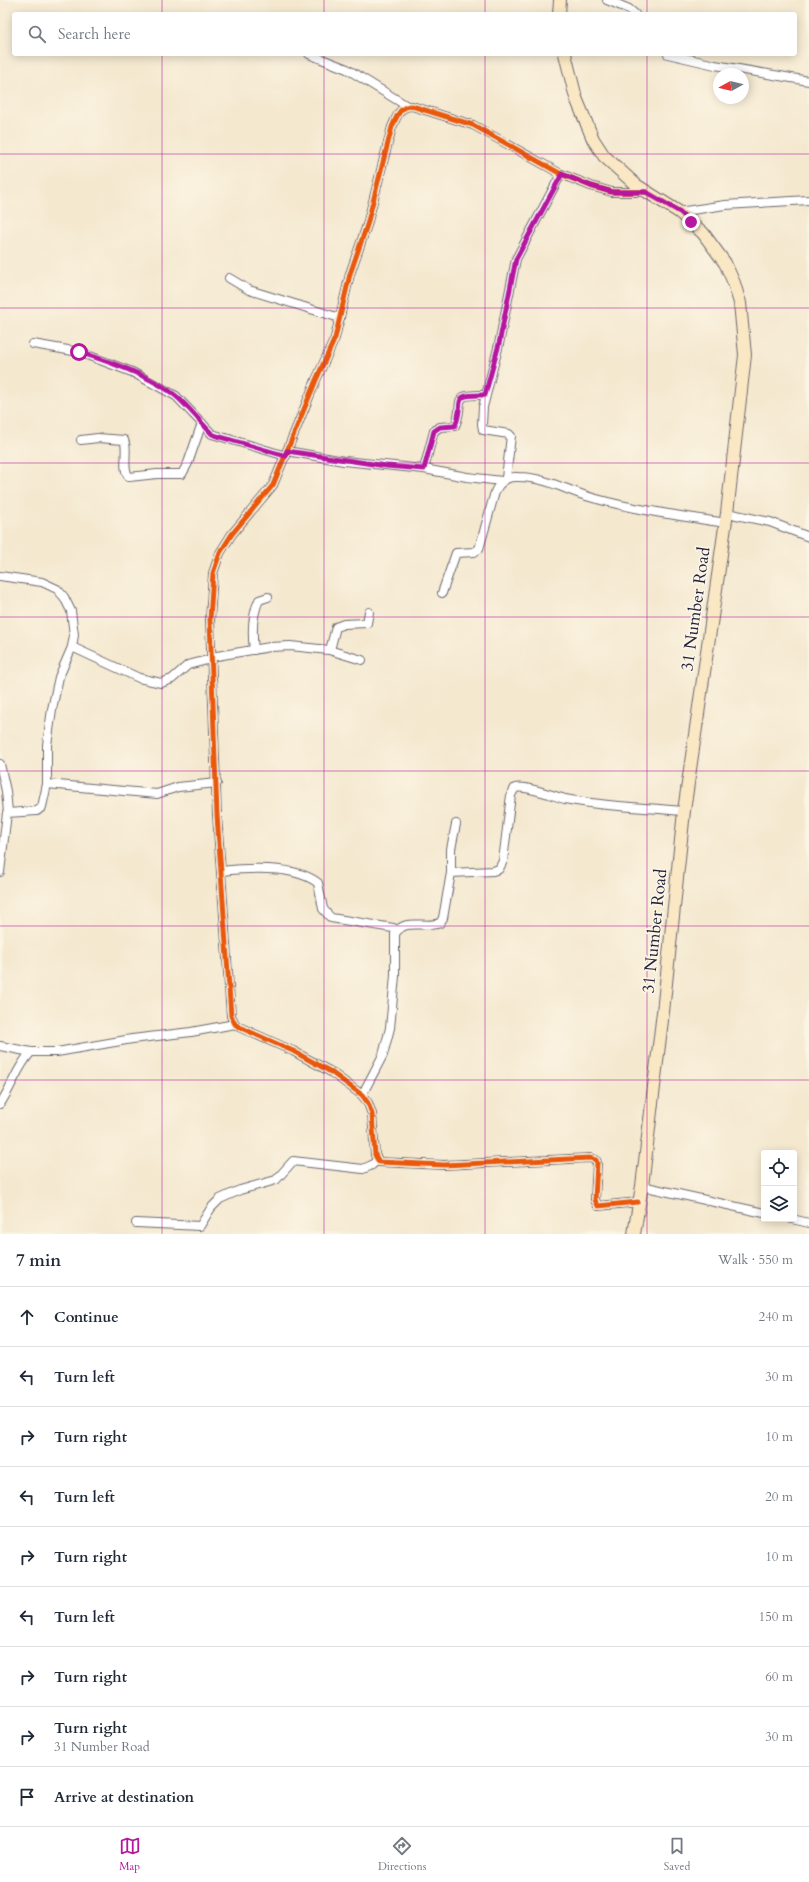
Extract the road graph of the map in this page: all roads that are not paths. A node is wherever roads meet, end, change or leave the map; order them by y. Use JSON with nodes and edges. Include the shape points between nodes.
{"nodes":[{"id":1,"x":560,"y":0,"type":"edge"},
{"id":2,"x":607,"y":0,"type":"edge"},
{"id":3,"x":560,"y":12,"type":"edge"},
{"id":4,"x":633,"y":12,"type":"edge"},
{"id":5,"x":314,"y":56,"type":"edge"},
{"id":6,"x":566,"y":56,"type":"edge"},
{"id":7,"x":677,"y":56,"type":"edge"},
{"id":8,"x":809,"y":81,"type":"edge"},
{"id":9,"x":407,"y":106,"type":"junction"},
{"id":10,"x":562,"y":174,"type":"junction"},
{"id":11,"x":646,"y":192,"type":"junction"},
{"id":12,"x":809,"y":200,"type":"edge"},
{"id":13,"x":680,"y":212,"type":"junction"},
{"id":14,"x":229,"y":278,"type":"dead end"},
{"id":15,"x":340,"y":318,"type":"junction"},
{"id":16,"x":33,"y":344,"type":"dead end"},
{"id":17,"x":485,"y":395,"type":"junction"},
{"id":18,"x":202,"y":423,"type":"junction"},
{"id":19,"x":81,"y":440,"type":"dead end"},
{"id":20,"x":287,"y":454,"type":"junction"},
{"id":21,"x":424,"y":469,"type":"junction"},
{"id":22,"x":504,"y":480,"type":"junction"},
{"id":23,"x":726,"y":518,"type":"junction"},
{"id":24,"x":809,"y":537,"type":"edge"},
{"id":25,"x":0,"y":576,"type":"edge"},
{"id":26,"x":442,"y":593,"type":"dead end"},
{"id":27,"x":268,"y":597,"type":"dead end"},
{"id":28,"x":369,"y":612,"type":"dead end"},
{"id":29,"x":72,"y":647,"type":"junction"},
{"id":30,"x":254,"y":650,"type":"junction"},
{"id":31,"x":330,"y":650,"type":"junction"},
{"id":32,"x":211,"y":658,"type":"junction"},
{"id":33,"x":362,"y":660,"type":"dead end"},
{"id":34,"x":0,"y":764,"type":"edge"},
{"id":35,"x":1,"y":774,"type":"edge"},
{"id":36,"x":217,"y":783,"type":"junction"},
{"id":37,"x":47,"y":784,"type":"junction"},
{"id":38,"x":684,"y":811,"type":"junction"},
{"id":39,"x":8,"y":812,"type":"junction"},
{"id":40,"x":456,"y":824,"type":"dead end"},
{"id":41,"x":222,"y":871,"type":"junction"},
{"id":42,"x":0,"y":872,"type":"edge"},
{"id":43,"x":451,"y":873,"type":"junction"},
{"id":44,"x":398,"y":930,"type":"junction"},
{"id":45,"x":235,"y":1024,"type":"junction"},
{"id":46,"x":0,"y":1046,"type":"edge"},
{"id":47,"x":31,"y":1052,"type":"junction"},
{"id":48,"x":362,"y":1095,"type":"junction"},
{"id":49,"x":0,"y":1104,"type":"edge"},
{"id":50,"x":377,"y":1160,"type":"junction"},
{"id":51,"x":642,"y":1186,"type":"junction"},
{"id":52,"x":638,"y":1202,"type":"junction"},
{"id":53,"x":761,"y":1212,"type":"edge"},
{"id":54,"x":797,"y":1220,"type":"edge"},
{"id":55,"x":136,"y":1223,"type":"dead end"},
{"id":56,"x":809,"y":1223,"type":"edge"},
{"id":57,"x":634,"y":1234,"type":"edge"}],
"edges":[{"from":1,"to":3,"type":"main road"},
{"from":2,"to":4,"type":"street"},
{"from":5,"to":9,"type":"street","via":[[347,69]]},
{"from":6,"to":11,"type":"main road","name":"31 Number Road","via":[[576,98],[593,139],[604,156]]},
{"from":7,"to":8,"type":"street"},
{"from":9,"to":10,"type":"street","via":[[473,125]]},
{"from":9,"to":15,"type":"street","via":[[399,112],[392,127]]},
{"from":10,"to":11,"type":"street","via":[[612,192]]},
{"from":10,"to":17,"type":"street","via":[[516,259],[499,344]]},
{"from":11,"to":13,"type":"main road","name":"31 Number Road"},
{"from":12,"to":13,"type":"street","via":[[725,205]]},
{"from":13,"to":23,"type":"main road","name":"31 Number Road","via":[[703,233],[725,263],[740,302],[745,355]]},
{"from":14,"to":15,"type":"street","via":[[249,290]]},
{"from":15,"to":20,"type":"street","via":[[330,351]]},
{"from":16,"to":18,"type":"street","via":[[79,352],[132,372],[176,396]]},
{"from":17,"to":21,"type":"street","via":[[463,396],[455,426],[440,427],[434,431]]},
{"from":17,"to":22,"type":"street","via":[[483,430],[511,436]]},
{"from":18,"to":19,"type":"street","via":[[182,474],[129,477],[124,440]]},
{"from":18,"to":20,"type":"street","via":[[217,436]]},
{"from":20,"to":21,"type":"street"},
{"from":20,"to":32,"type":"street","via":[[273,485],[232,534],[216,563],[210,605]]},
{"from":21,"to":22,"type":"street","via":[[467,477]]},
{"from":22,"to":23,"type":"street","via":[[517,476],[548,481],[592,498],[620,505]]},
{"from":22,"to":26,"type":"street","via":[[495,492],[479,549],[474,552],[456,553]]},
{"from":23,"to":24,"type":"street","via":[[770,522]]},
{"from":23,"to":38,"type":"main road","name":"31 Number Road"},
{"from":25,"to":29,"type":"street","via":[[42,582],[57,589],[71,611],[74,635]]},
{"from":27,"to":30,"type":"street","via":[[258,603],[252,629]]},
{"from":28,"to":31,"type":"street","via":[[367,623],[340,624],[336,627]]},
{"from":29,"to":32,"type":"street","via":[[139,678],[161,683],[172,679],[188,665]]},
{"from":29,"to":37,"type":"street","via":[[59,677],[52,709],[47,745]]},
{"from":30,"to":31,"type":"street","via":[[280,646]]},
{"from":30,"to":32,"type":"street"},
{"from":31,"to":33,"type":"street"},
{"from":32,"to":36,"type":"street"},
{"from":34,"to":35,"type":"street"},
{"from":35,"to":39,"type":"street"},
{"from":36,"to":37,"type":"street","via":[[178,787],[156,794]]},
{"from":36,"to":41,"type":"street"},
{"from":37,"to":39,"type":"street","via":[[43,803],[37,811]]},
{"from":38,"to":43,"type":"street","via":[[590,804],[518,788],[512,790],[503,861],[499,869]]},
{"from":38,"to":51,"type":"main road","name":"31 Number Road"},
{"from":39,"to":42,"type":"street"},
{"from":40,"to":43,"type":"street","via":[[451,849]]},
{"from":41,"to":44,"type":"street","via":[[265,869],[297,874],[318,883],[323,910],[332,918]]},
{"from":41,"to":45,"type":"street","via":[[230,1010]]},
{"from":43,"to":44,"type":"street","via":[[440,923],[409,924]]},
{"from":44,"to":48,"type":"street","via":[[394,939],[395,976],[390,1028],[383,1055]]},
{"from":45,"to":47,"type":"street","via":[[78,1049]]},
{"from":45,"to":48,"type":"street","via":[[331,1072]]},
{"from":46,"to":47,"type":"street"},
{"from":47,"to":49,"type":"street","via":[[21,1064]]},
{"from":48,"to":50,"type":"street","via":[[372,1114]]},
{"from":50,"to":52,"type":"street","via":[[386,1163],[444,1165],[590,1158],[597,1163],[595,1200],[598,1206]]},
{"from":50,"to":55,"type":"street","via":[[363,1169],[293,1161],[276,1180],[240,1190],[220,1199],[200,1226]]},
{"from":51,"to":52,"type":"main road","name":"31 Number Road"},
{"from":51,"to":53,"type":"street"},
{"from":52,"to":57,"type":"main road","name":"31 Number Road"},
{"from":54,"to":56,"type":"street"}]}
